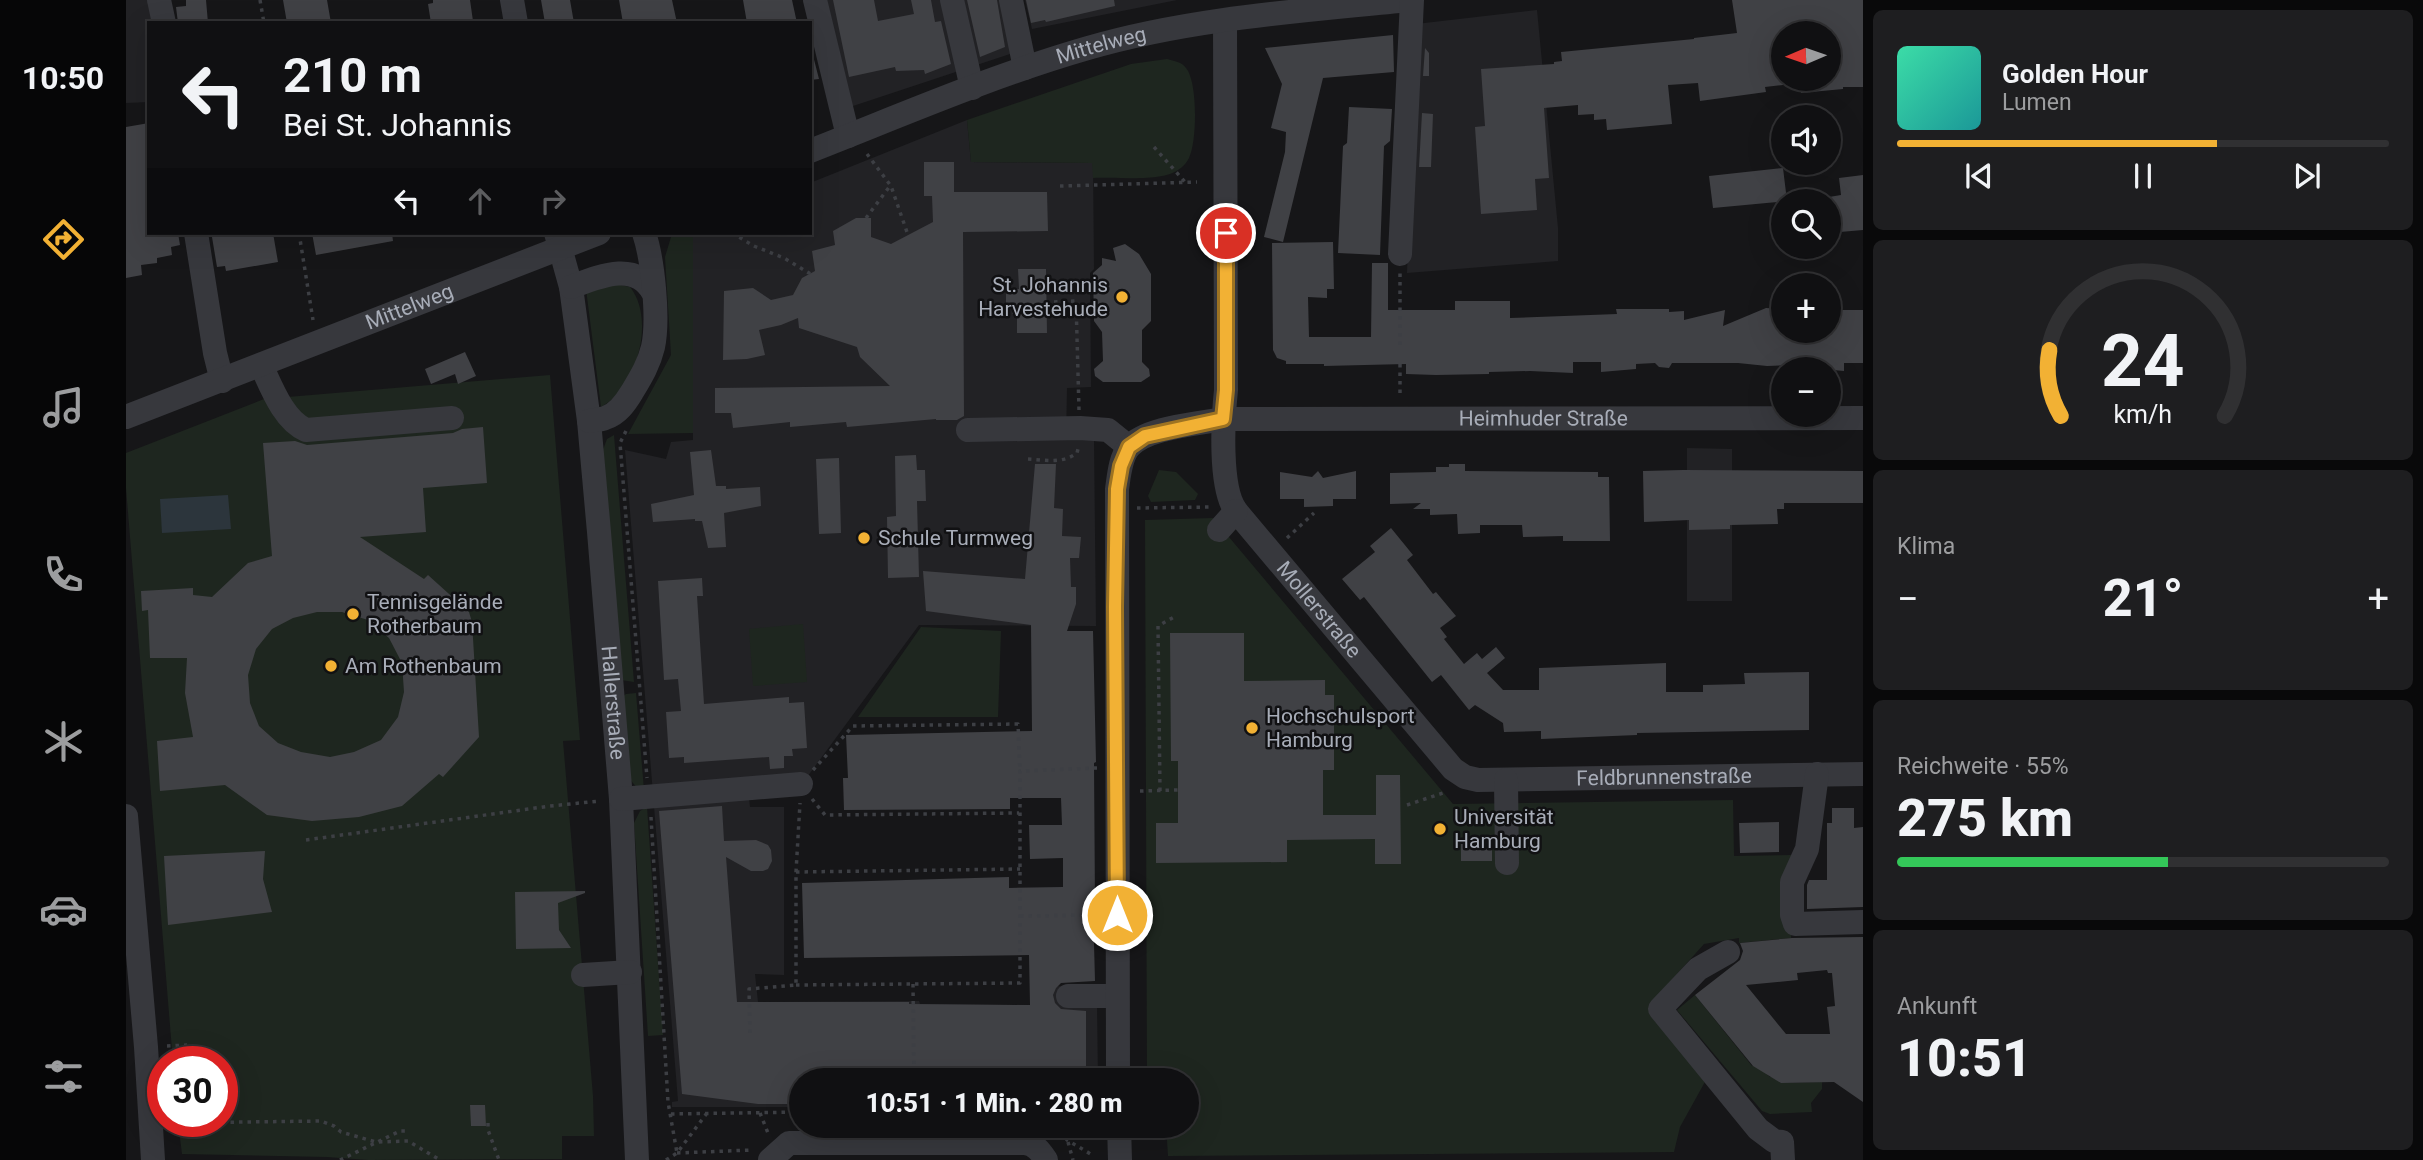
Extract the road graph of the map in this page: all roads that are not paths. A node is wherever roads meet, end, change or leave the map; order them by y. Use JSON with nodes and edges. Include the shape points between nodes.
{"nodes":[{"id":1,"x":159,"y":0,"type":"edge"},
{"id":2,"x":512,"y":0,"type":"edge"},
{"id":3,"x":815,"y":0,"type":"edge"},
{"id":4,"x":953,"y":0,"type":"edge"},
{"id":5,"x":1011,"y":0,"type":"edge"},
{"id":6,"x":1410,"y":0,"type":"edge"},
{"id":7,"x":1259,"y":8,"type":"edge"},
{"id":8,"x":164,"y":21,"type":"edge"},
{"id":9,"x":516,"y":21,"type":"edge"},
{"id":10,"x":1225,"y":21,"type":"junction"},
{"id":11,"x":1026,"y":68,"type":"junction"},
{"id":12,"x":972,"y":88,"type":"junction"},
{"id":13,"x":848,"y":136,"type":"junction"},
{"id":14,"x":812,"y":150,"type":"edge"},
{"id":15,"x":196,"y":235,"type":"edge"},
{"id":16,"x":588,"y":235,"type":"edge"},
{"id":17,"x":645,"y":235,"type":"edge"},
{"id":18,"x":557,"y":241,"type":"edge"},
{"id":19,"x":1400,"y":254,"type":"road end"},
{"id":20,"x":571,"y":287,"type":"junction"},
{"id":21,"x":653,"y":292,"type":"junction"},
{"id":22,"x":261,"y":365,"type":"junction"},
{"id":23,"x":222,"y":381,"type":"junction"},
{"id":24,"x":126,"y":417,"type":"edge"},
{"id":25,"x":452,"y":418,"type":"dead end"},
{"id":26,"x":1863,"y":418,"type":"edge"},
{"id":27,"x":1223,"y":419,"type":"junction"},
{"id":28,"x":589,"y":421,"type":"junction"},
{"id":29,"x":968,"y":430,"type":"dead end"},
{"id":30,"x":1129,"y":447,"type":"junction"},
{"id":31,"x":1817,"y":774,"type":"junction"},
{"id":32,"x":1863,"y":774,"type":"edge"},
{"id":33,"x":1506,"y":780,"type":"junction"},
{"id":34,"x":800,"y":784,"type":"road end"},
{"id":35,"x":1456,"y":785,"type":"joint"},
{"id":36,"x":614,"y":800,"type":"junction"},
{"id":37,"x":126,"y":816,"type":"edge"},
{"id":38,"x":1507,"y":863,"type":"dead end"},
{"id":39,"x":1863,"y":922,"type":"edge"},
{"id":40,"x":1728,"y":952,"type":"dead end"},
{"id":41,"x":630,"y":972,"type":"junction"},
{"id":42,"x":583,"y":975,"type":"dead end"},
{"id":43,"x":1068,"y":996,"type":"dead end"},
{"id":44,"x":1117,"y":996,"type":"junction"},
{"id":45,"x":1118,"y":1068,"type":"edge"},
{"id":46,"x":1119,"y":1138,"type":"edge"},
{"id":47,"x":763,"y":1156,"type":"edge"},
{"id":48,"x":153,"y":1160,"type":"edge"},
{"id":49,"x":637,"y":1160,"type":"edge"},
{"id":50,"x":1046,"y":1160,"type":"edge"},
{"id":51,"x":1120,"y":1160,"type":"edge"},
{"id":52,"x":1783,"y":1160,"type":"edge"}],
"edges":[{"from":1,"to":8,"type":"street"},
{"from":2,"to":9,"type":"street"},
{"from":3,"to":13,"type":"street"},
{"from":4,"to":12,"type":"street"},
{"from":5,"to":11,"type":"street"},
{"from":6,"to":7,"type":"street","name":"Mittelweg"},
{"from":6,"to":19,"type":"street","name":"Mittelweg"},
{"from":7,"to":10,"type":"street","name":"Mittelweg"},
{"from":10,"to":11,"type":"street","name":"Mittelweg","via":[[1140,35]]},
{"from":10,"to":27,"type":"street","name":"Mollerstraße"},
{"from":11,"to":12,"type":"street","name":"Mittelweg"},
{"from":12,"to":13,"type":"street","name":"Mittelweg"},
{"from":13,"to":14,"type":"street","name":"Mittelweg"},
{"from":15,"to":23,"type":"street"},
{"from":16,"to":18,"type":"street","name":"Mittelweg"},
{"from":17,"to":21,"type":"street"},
{"from":18,"to":20,"type":"street","name":"Hallerstraße"},
{"from":18,"to":22,"type":"street","name":"Mittelweg"},
{"from":20,"to":21,"type":"street","via":[[627,273],[643,280]]},
{"from":20,"to":28,"type":"street","name":"Hallerstraße"},
{"from":21,"to":28,"type":"street","via":[[654,341],[644,373],[618,411]]},
{"from":22,"to":23,"type":"street","name":"Mittelweg"},
{"from":22,"to":25,"type":"street","via":[[289,415],[306,430]]},
{"from":23,"to":24,"type":"street","name":"Mittelweg"},
{"from":26,"to":27,"type":"street","name":"Heimhuder Straße"},
{"from":27,"to":30,"type":"street","name":"Heimhuder Straße","via":[[1145,436]]},
{"from":27,"to":35,"type":"street","name":"Mollerstraße","via":[[1226,489],[1222,516],[1453,769]]},
{"from":28,"to":36,"type":"street","name":"Hallerstraße"},
{"from":29,"to":30,"type":"street","via":[[1108,430]]},
{"from":30,"to":44,"type":"street","via":[[1117,489]]},
{"from":31,"to":32,"type":"street","name":"Feldbrunnenstraße"},
{"from":31,"to":33,"type":"street","name":"Feldbrunnenstraße"},
{"from":31,"to":39,"type":"street","via":[[1807,849],[1792,882],[1795,925]]},
{"from":33,"to":35,"type":"street","name":"Feldbrunnenstraße"},
{"from":33,"to":38,"type":"street"},
{"from":34,"to":36,"type":"street"},
{"from":36,"to":41,"type":"street","name":"Hallerstraße"},
{"from":37,"to":48,"type":"street"},
{"from":40,"to":52,"type":"street","via":[[1698,969],[1660,1009],[1758,1129],[1782,1142]]},
{"from":41,"to":42,"type":"street"},
{"from":41,"to":49,"type":"street","name":"Hallerstraße"},
{"from":43,"to":44,"type":"street"},
{"from":44,"to":45,"type":"street"},
{"from":46,"to":51,"type":"street"},
{"from":47,"to":50,"type":"street","via":[[789,1143],[1025,1143],[1032,1144]]}]}
